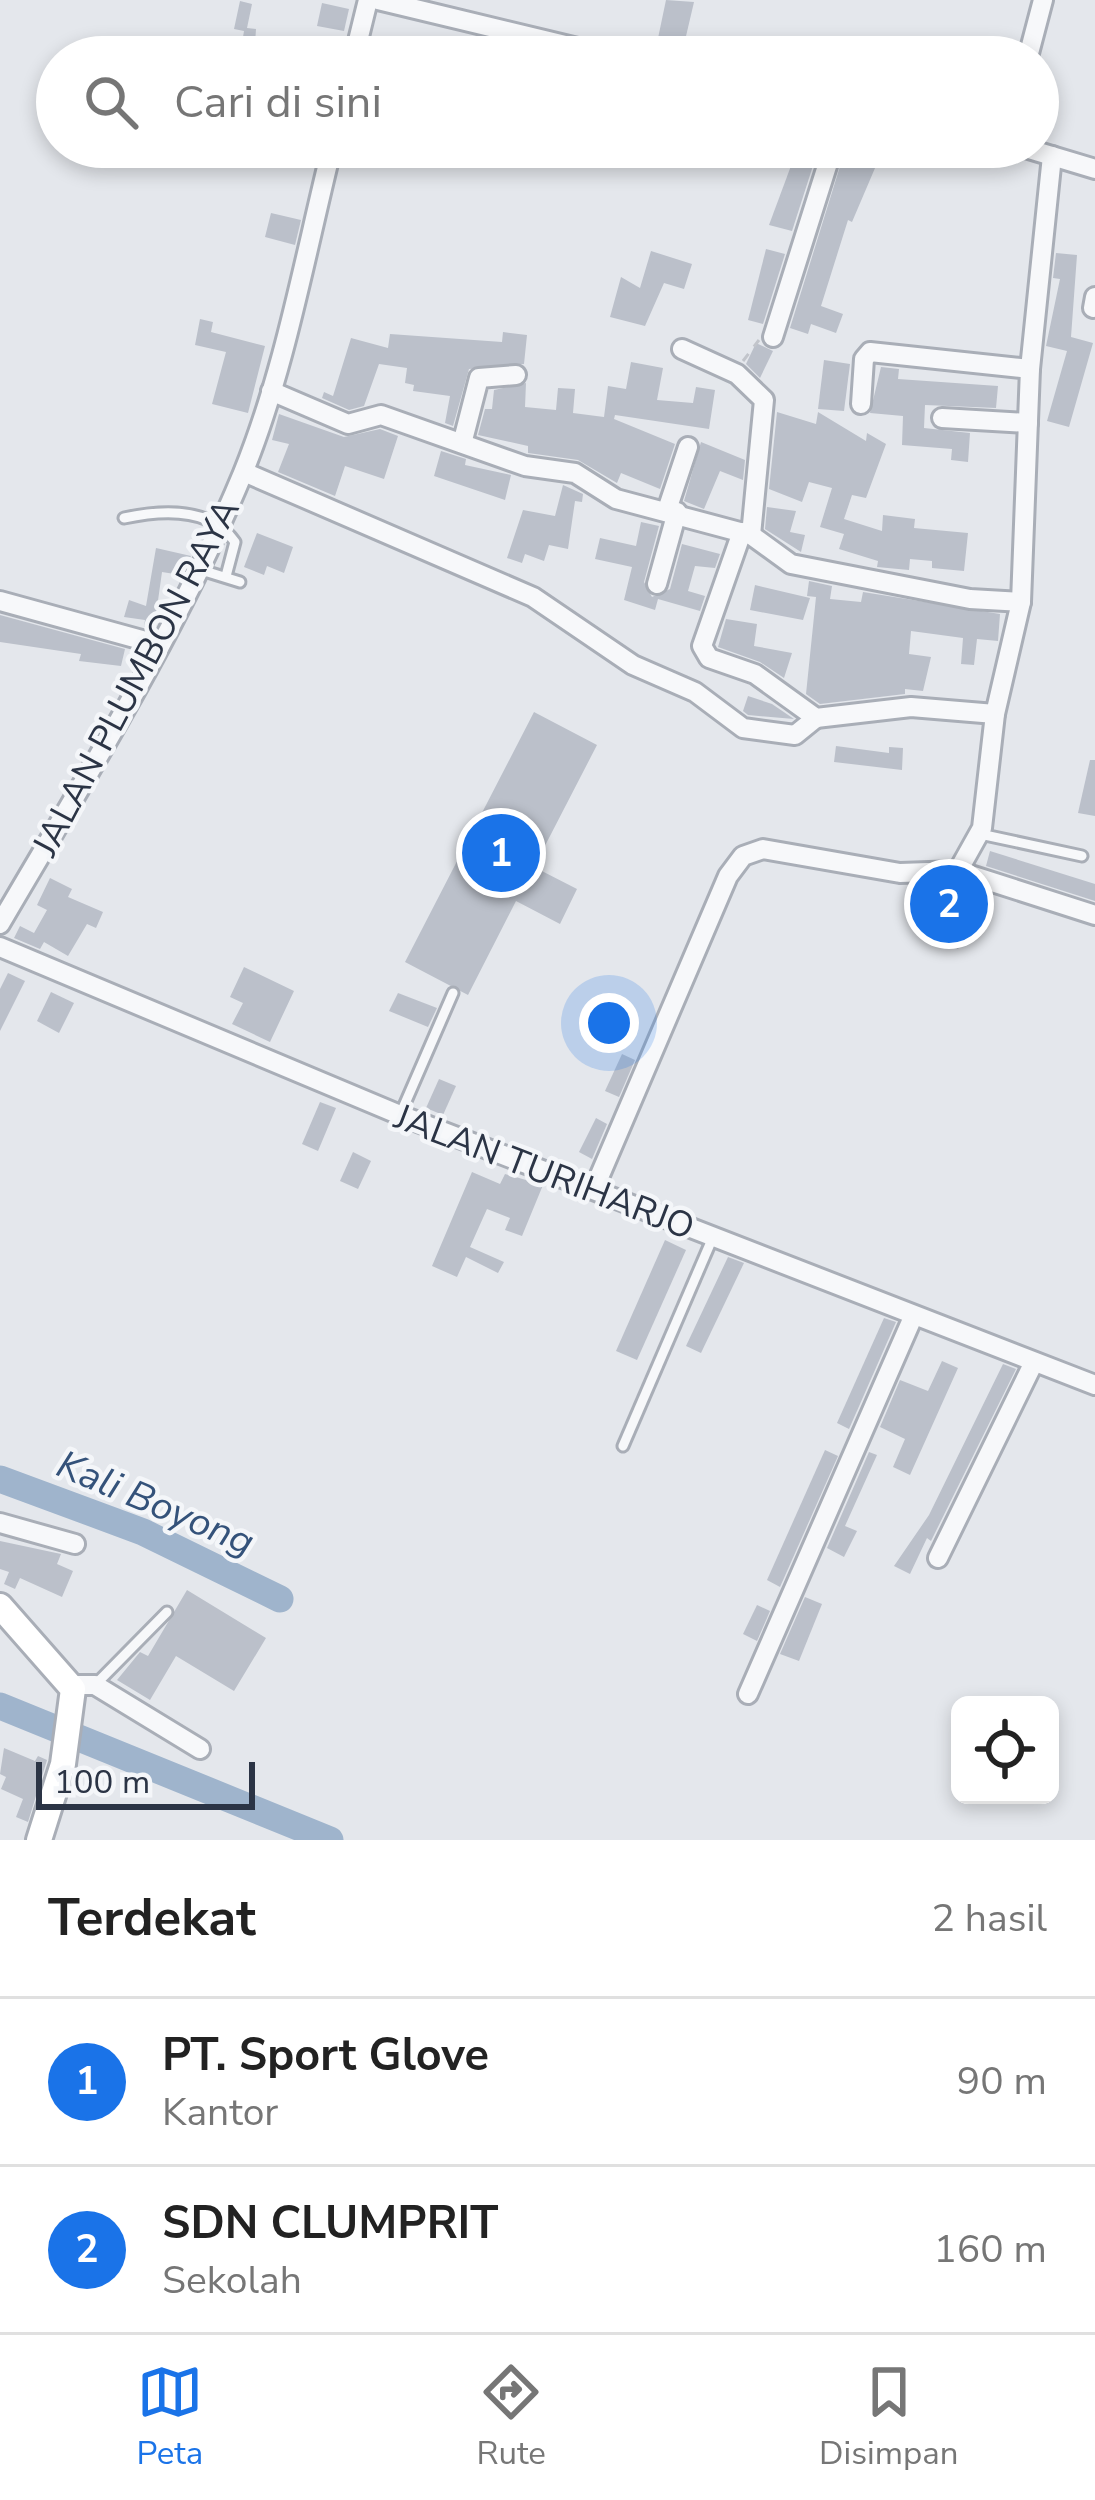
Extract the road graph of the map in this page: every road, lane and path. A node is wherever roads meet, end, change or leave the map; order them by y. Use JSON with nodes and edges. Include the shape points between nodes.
{"nodes":[{"id":1,"x":368,"y":0,"type":"edge"},
{"id":2,"x":378,"y":0,"type":"edge"},
{"id":3,"x":1043,"y":0,"type":"edge"},
{"id":4,"x":359,"y":36,"type":"edge"},
{"id":5,"x":528,"y":36,"type":"edge"},
{"id":6,"x":1034,"y":36,"type":"edge"},
{"id":7,"x":1059,"y":159,"type":"edge"},
{"id":8,"x":327,"y":168,"type":"edge"},
{"id":9,"x":826,"y":168,"type":"edge"},
{"id":10,"x":1051,"y":168,"type":"edge"},
{"id":11,"x":1095,"y":169,"type":"edge"},
{"id":12,"x":773,"y":337,"type":"joint"},
{"id":13,"x":682,"y":349,"type":"dead end"},
{"id":14,"x":1030,"y":369,"type":"junction"},
{"id":15,"x":737,"y":374,"type":"junction"},
{"id":16,"x":516,"y":375,"type":"dead end"},
{"id":17,"x":271,"y":391,"type":"junction"},
{"id":18,"x":861,"y":404,"type":"dead end"},
{"id":19,"x":942,"y":418,"type":"dead end"},
{"id":20,"x":1028,"y":423,"type":"junction"},
{"id":21,"x":463,"y":440,"type":"junction"},
{"id":22,"x":688,"y":447,"type":"dead end"},
{"id":23,"x":244,"y":472,"type":"junction"},
{"id":24,"x":672,"y":511,"type":"junction"},
{"id":25,"x":124,"y":518,"type":"dead end"},
{"id":26,"x":218,"y":526,"type":"junction"},
{"id":27,"x":747,"y":534,"type":"junction"},
{"id":28,"x":198,"y":569,"type":"junction"},
{"id":29,"x":226,"y":576,"type":"junction"},
{"id":30,"x":240,"y":582,"type":"dead end"},
{"id":31,"x":657,"y":584,"type":"dead end"},
{"id":32,"x":0,"y":601,"type":"edge"},
{"id":33,"x":1022,"y":602,"type":"junction"},
{"id":34,"x":160,"y":644,"type":"junction"},
{"id":35,"x":995,"y":714,"type":"junction"},
{"id":36,"x":816,"y":718,"type":"junction"},
{"id":37,"x":980,"y":834,"type":"junction"},
{"id":38,"x":1082,"y":856,"type":"dead end"},
{"id":39,"x":958,"y":871,"type":"junction"},
{"id":40,"x":1095,"y":915,"type":"edge"},
{"id":41,"x":0,"y":924,"type":"edge"},
{"id":42,"x":0,"y":947,"type":"edge"},
{"id":43,"x":453,"y":993,"type":"dead end"},
{"id":44,"x":400,"y":1115,"type":"junction"},
{"id":45,"x":593,"y":1189,"type":"junction"},
{"id":46,"x":713,"y":1237,"type":"junction"},
{"id":47,"x":913,"y":1317,"type":"junction"},
{"id":48,"x":1034,"y":1362,"type":"junction"},
{"id":49,"x":1095,"y":1385,"type":"edge"},
{"id":50,"x":623,"y":1446,"type":"dead end"},
{"id":51,"x":0,"y":1523,"type":"edge"},
{"id":52,"x":76,"y":1544,"type":"dead end"},
{"id":53,"x":938,"y":1558,"type":"dead end"},
{"id":54,"x":0,"y":1606,"type":"edge"},
{"id":55,"x":167,"y":1612,"type":"dead end"},
{"id":56,"x":80,"y":1692,"type":"junction"},
{"id":57,"x":748,"y":1694,"type":"dead end"},
{"id":58,"x":200,"y":1749,"type":"dead end"},
{"id":59,"x":39,"y":1840,"type":"edge"}],
"edges":[{"from":1,"to":4,"type":"street"},
{"from":2,"to":5,"type":"street"},
{"from":3,"to":6,"type":"street"},
{"from":7,"to":11,"type":"street"},
{"from":8,"to":17,"type":"street","name":"JALAN PLUMBON RAYA"},
{"from":9,"to":12,"type":"street"},
{"from":10,"to":14,"type":"street"},
{"from":12,"to":15,"type":"path","via":[[758,340]]},
{"from":13,"to":15,"type":"street"},
{"from":14,"to":18,"type":"street","via":[[870,352]]},
{"from":14,"to":20,"type":"street"},
{"from":15,"to":27,"type":"street","via":[[761,392],[767,412]]},
{"from":16,"to":21,"type":"street","via":[[479,378]]},
{"from":17,"to":21,"type":"street","via":[[355,426],[381,415]]},
{"from":17,"to":23,"type":"street","name":"JALAN PLUMBON RAYA"},
{"from":19,"to":20,"type":"street"},
{"from":20,"to":33,"type":"street"},
{"from":21,"to":24,"type":"street","via":[[525,466],[575,473],[616,499]]},
{"from":22,"to":24,"type":"street"},
{"from":23,"to":26,"type":"street","name":"JALAN PLUMBON RAYA"},
{"from":23,"to":36,"type":"street","via":[[533,597],[743,728],[795,735]]},
{"from":24,"to":27,"type":"street"},
{"from":24,"to":31,"type":"street"},
{"from":25,"to":26,"type":"lane","via":[[175,511]]},
{"from":26,"to":28,"type":"street","name":"JALAN PLUMBON RAYA"},
{"from":26,"to":29,"type":"lane","via":[[235,542]]},
{"from":27,"to":33,"type":"street","via":[[791,565],[818,572]]},
{"from":27,"to":36,"type":"street","via":[[703,652],[778,687]]},
{"from":28,"to":29,"type":"lane"},
{"from":28,"to":34,"type":"street","name":"JALAN PLUMBON RAYA"},
{"from":29,"to":30,"type":"lane"},
{"from":32,"to":34,"type":"street"},
{"from":33,"to":35,"type":"street"},
{"from":34,"to":41,"type":"street","name":"JALAN PLUMBON RAYA"},
{"from":35,"to":36,"type":"street","via":[[911,707]]},
{"from":35,"to":37,"type":"street"},
{"from":37,"to":38,"type":"lane"},
{"from":37,"to":39,"type":"street"},
{"from":39,"to":40,"type":"street"},
{"from":39,"to":45,"type":"street","via":[[901,873],[763,849],[735,863]]},
{"from":42,"to":44,"type":"street","name":"JALAN TURIHARJO"},
{"from":43,"to":44,"type":"lane"},
{"from":44,"to":45,"type":"street","name":"JALAN TURIHARJO"},
{"from":45,"to":46,"type":"street","name":"JALAN TURIHARJO"},
{"from":46,"to":47,"type":"street","name":"JALAN TURIHARJO"},
{"from":46,"to":50,"type":"lane"},
{"from":47,"to":48,"type":"street","name":"JALAN TURIHARJO"},
{"from":47,"to":57,"type":"street"},
{"from":48,"to":49,"type":"street","name":"JALAN TURIHARJO"},
{"from":48,"to":53,"type":"street"},
{"from":51,"to":52,"type":"street"},
{"from":54,"to":56,"type":"main road"},
{"from":55,"to":56,"type":"lane","via":[[113,1673]]},
{"from":56,"to":58,"type":"street"},
{"from":56,"to":59,"type":"main road"}]}
